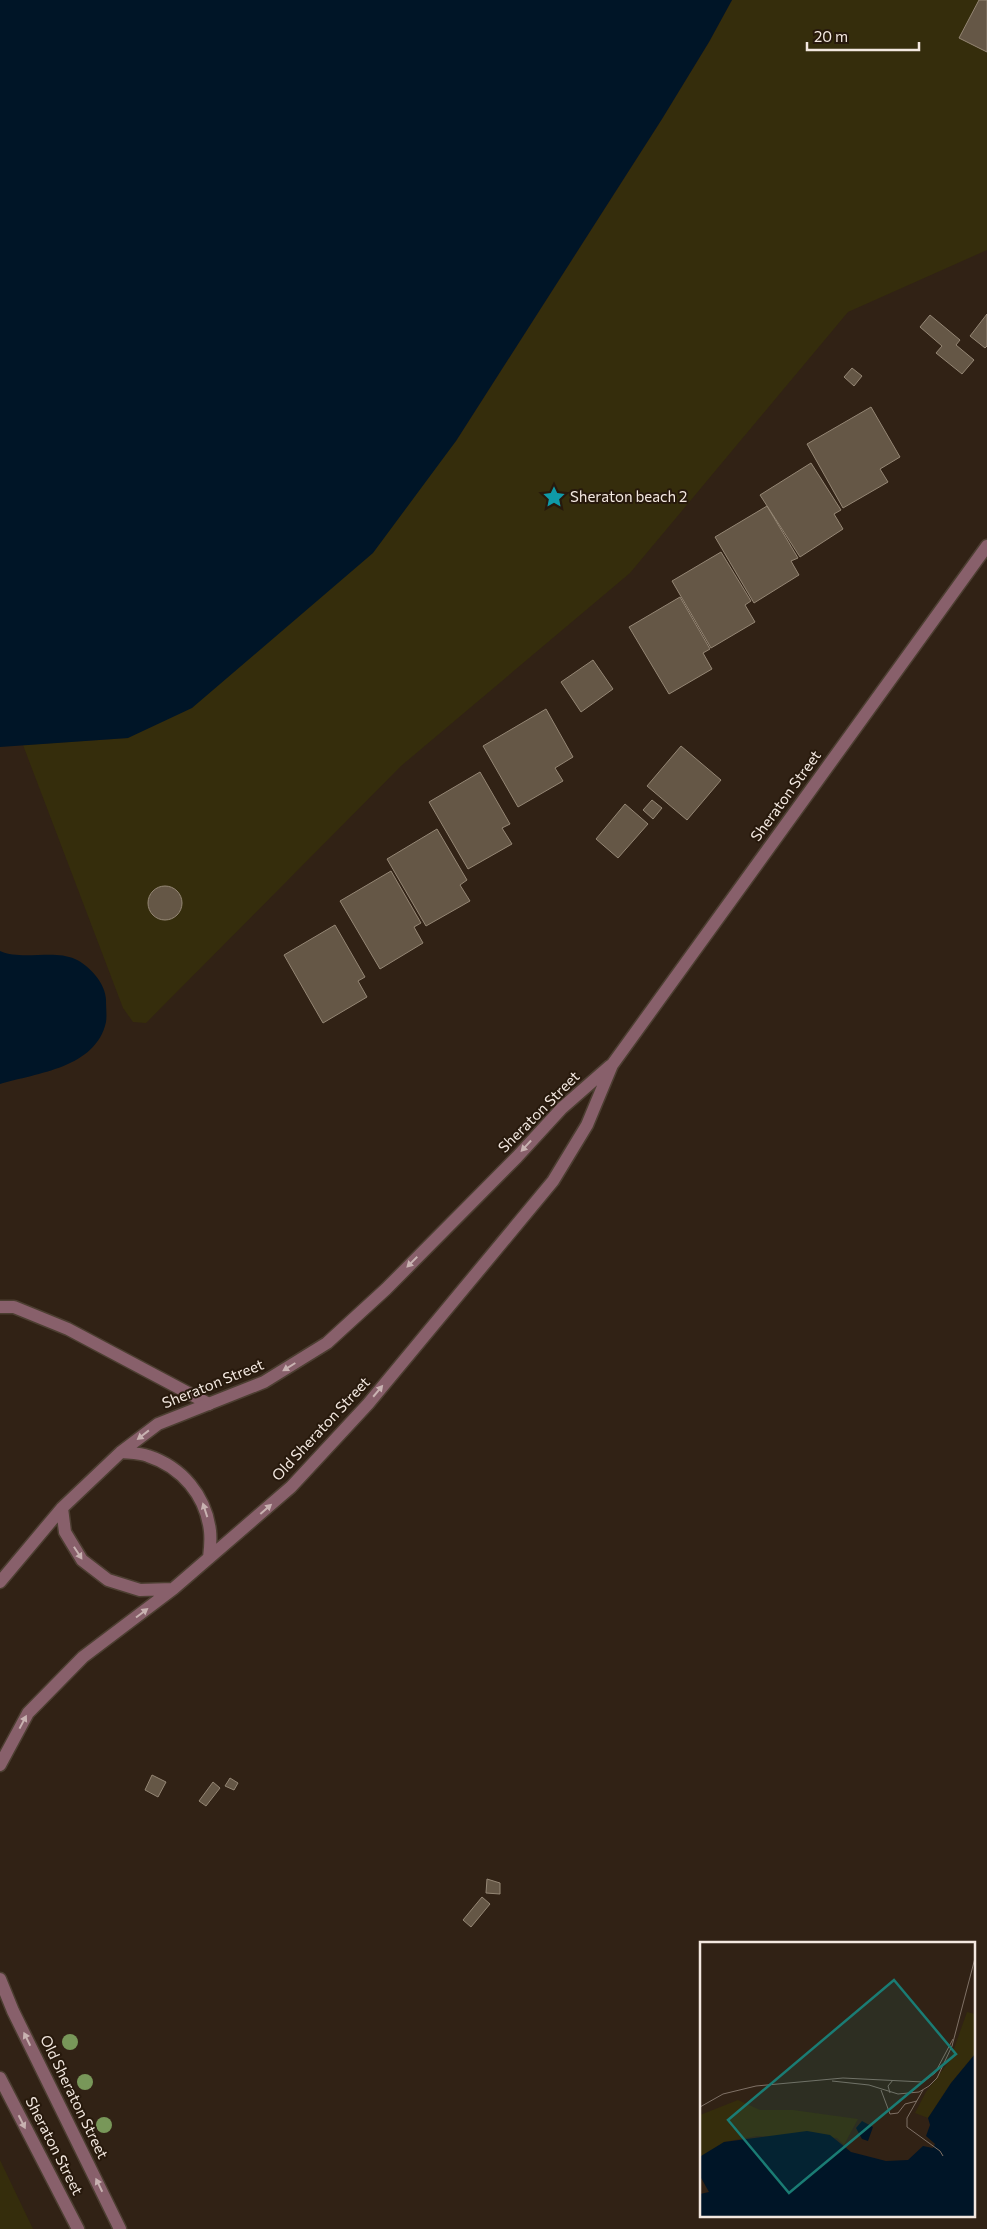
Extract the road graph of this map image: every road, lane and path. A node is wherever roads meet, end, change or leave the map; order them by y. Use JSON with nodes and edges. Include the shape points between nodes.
{"nodes":[{"id":1,"x":987,"y":546,"type":"edge"},
{"id":2,"x":612,"y":1065,"type":"junction"},
{"id":3,"x":0,"y":1307,"type":"edge"},
{"id":4,"x":209,"y":1404,"type":"junction"},
{"id":5,"x":121,"y":1452,"type":"junction"},
{"id":6,"x":62,"y":1508,"type":"junction"},
{"id":7,"x":209,"y":1558,"type":"junction"},
{"id":8,"x":0,"y":1582,"type":"edge"},
{"id":9,"x":173,"y":1589,"type":"junction"},
{"id":10,"x":0,"y":1765,"type":"edge"},
{"id":11,"x":0,"y":1979,"type":"edge"},
{"id":12,"x":0,"y":2078,"type":"edge"},
{"id":13,"x":78,"y":2229,"type":"edge"},
{"id":14,"x":120,"y":2229,"type":"edge"}],
"edges":[{"from":1,"to":2,"type":"street","name":"Sheraton Street"},
{"from":2,"to":4,"type":"street","name":"Sheraton Street","one_way":true,"via":[[562,1108],[386,1289],[327,1342],[264,1382]]},
{"from":7,"to":2,"type":"street","name":"Old Sheraton Street","one_way":true,"via":[[291,1487],[368,1404],[552,1181],[586,1125]]},
{"from":3,"to":4,"type":"street","via":[[14,1307],[68,1329]]},
{"from":4,"to":5,"type":"street","name":"Sheraton Street","one_way":true,"via":[[158,1424]]},
{"from":5,"to":6,"type":"street","name":"Sheraton Street"},
{"from":7,"to":5,"type":"street","one_way":true,"via":[[211,1532],[204,1506],[191,1483],[171,1466],[147,1455]]},
{"from":6,"to":8,"type":"street","name":"Sheraton Street"},
{"from":6,"to":9,"type":"street","one_way":true,"via":[[65,1532],[82,1560],[108,1580],[140,1590]]},
{"from":7,"to":9,"type":"street","name":"Old Sheraton Street"},
{"from":10,"to":9,"type":"street","name":"Old Sheraton Street","one_way":true,"via":[[28,1713],[83,1657]]},
{"from":14,"to":11,"type":"street","name":"Old Sheraton Street","one_way":true},
{"from":12,"to":13,"type":"street","name":"Sheraton Street","one_way":true}]}
